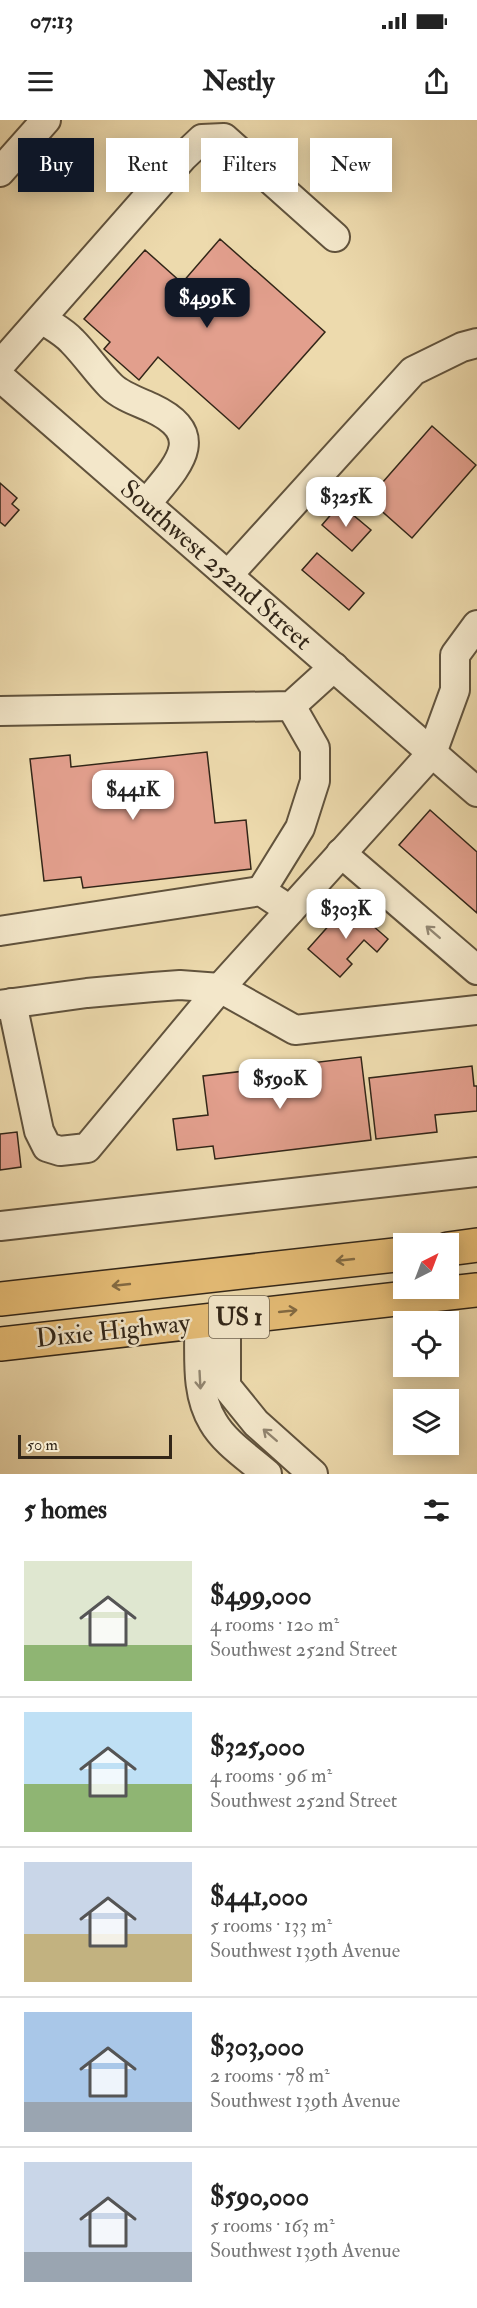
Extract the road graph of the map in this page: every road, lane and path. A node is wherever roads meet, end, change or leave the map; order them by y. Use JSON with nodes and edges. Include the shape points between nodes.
{"nodes":[{"id":1,"x":46,"y":120,"type":"edge"},
{"id":2,"x":0,"y":172,"type":"edge"},
{"id":3,"x":335,"y":237,"type":"dead end"},
{"id":4,"x":42,"y":319,"type":"junction"},
{"id":5,"x":477,"y":343,"type":"edge"},
{"id":6,"x":0,"y":365,"type":"edge"},
{"id":7,"x":0,"y":377,"type":"edge"},
{"id":8,"x":146,"y":504,"type":"junction"},
{"id":9,"x":228,"y":575,"type":"junction"},
{"id":10,"x":477,"y":625,"type":"edge"},
{"id":11,"x":334,"y":668,"type":"junction"},
{"id":12,"x":291,"y":706,"type":"junction"},
{"id":13,"x":0,"y":711,"type":"edge"},
{"id":14,"x":432,"y":753,"type":"junction"},
{"id":15,"x":477,"y":792,"type":"edge"},
{"id":16,"x":341,"y":853,"type":"junction"},
{"id":17,"x":261,"y":891,"type":"junction"},
{"id":18,"x":290,"y":910,"type":"junction"},
{"id":19,"x":0,"y":931,"type":"edge"},
{"id":20,"x":477,"y":970,"type":"edge"},
{"id":21,"x":220,"y":988,"type":"junction"},
{"id":22,"x":6,"y":1004,"type":"edge"},
{"id":23,"x":477,"y":1010,"type":"edge"},
{"id":24,"x":477,"y":1172,"type":"edge"},
{"id":25,"x":0,"y":1226,"type":"edge"},
{"id":26,"x":477,"y":1245,"type":"edge"},
{"id":27,"x":459,"y":1247,"type":"edge"},
{"id":28,"x":393,"y":1255,"type":"edge"},
{"id":29,"x":477,"y":1290,"type":"edge"},
{"id":30,"x":0,"y":1299,"type":"edge"},
{"id":31,"x":213,"y":1320,"type":"junction"},
{"id":32,"x":0,"y":1344,"type":"edge"},
{"id":33,"x":267,"y":1474,"type":"edge"},
{"id":34,"x":313,"y":1474,"type":"edge"}],
"edges":[{"from":1,"to":2,"type":"street"},
{"from":3,"to":4,"type":"street","via":[[224,138],[202,139]]},
{"from":4,"to":6,"type":"street"},
{"from":4,"to":8,"type":"street","via":[[70,338],[112,387],[163,413],[183,434],[185,447],[176,467]]},
{"from":5,"to":9,"type":"street","via":[[413,371]]},
{"from":7,"to":8,"type":"street","name":"Southwest 252nd Street"},
{"from":8,"to":9,"type":"street","name":"Southwest 252nd Street"},
{"from":9,"to":11,"type":"street","name":"Southwest 252nd Street"},
{"from":10,"to":14,"type":"street","via":[[454,655],[455,690]]},
{"from":11,"to":12,"type":"street"},
{"from":11,"to":14,"type":"street","name":"Southwest 252nd Street"},
{"from":12,"to":13,"type":"street"},
{"from":12,"to":17,"type":"street","via":[[315,748],[315,781],[300,828]]},
{"from":14,"to":15,"type":"street","name":"Southwest 252nd Street"},
{"from":14,"to":16,"type":"street"},
{"from":16,"to":18,"type":"street"},
{"from":20,"to":16,"type":"street","one_way":true},
{"from":17,"to":18,"type":"street"},
{"from":17,"to":19,"type":"street"},
{"from":18,"to":21,"type":"street"},
{"from":21,"to":22,"type":"street","via":[[153,987]]},
{"from":21,"to":22,"type":"street","via":[[87,1148],[60,1151],[47,1147],[39,1131]]},
{"from":21,"to":23,"type":"street","via":[[295,1030]]},
{"from":24,"to":25,"type":"street"},
{"from":26,"to":27,"type":"highway"},
{"from":28,"to":30,"type":"highway","name":"Dixie Highway","number":"US 1","one_way":true},
{"from":31,"to":29,"type":"highway","name":"Dixie Highway","number":"US 1","one_way":true},
{"from":31,"to":32,"type":"highway","name":"Dixie Highway","number":"US 1"},
{"from":31,"to":33,"type":"street","one_way":true,"via":[[200,1389],[212,1422]]},
{"from":34,"to":31,"type":"street","one_way":true,"via":[[256,1423],[226,1386]]}]}
